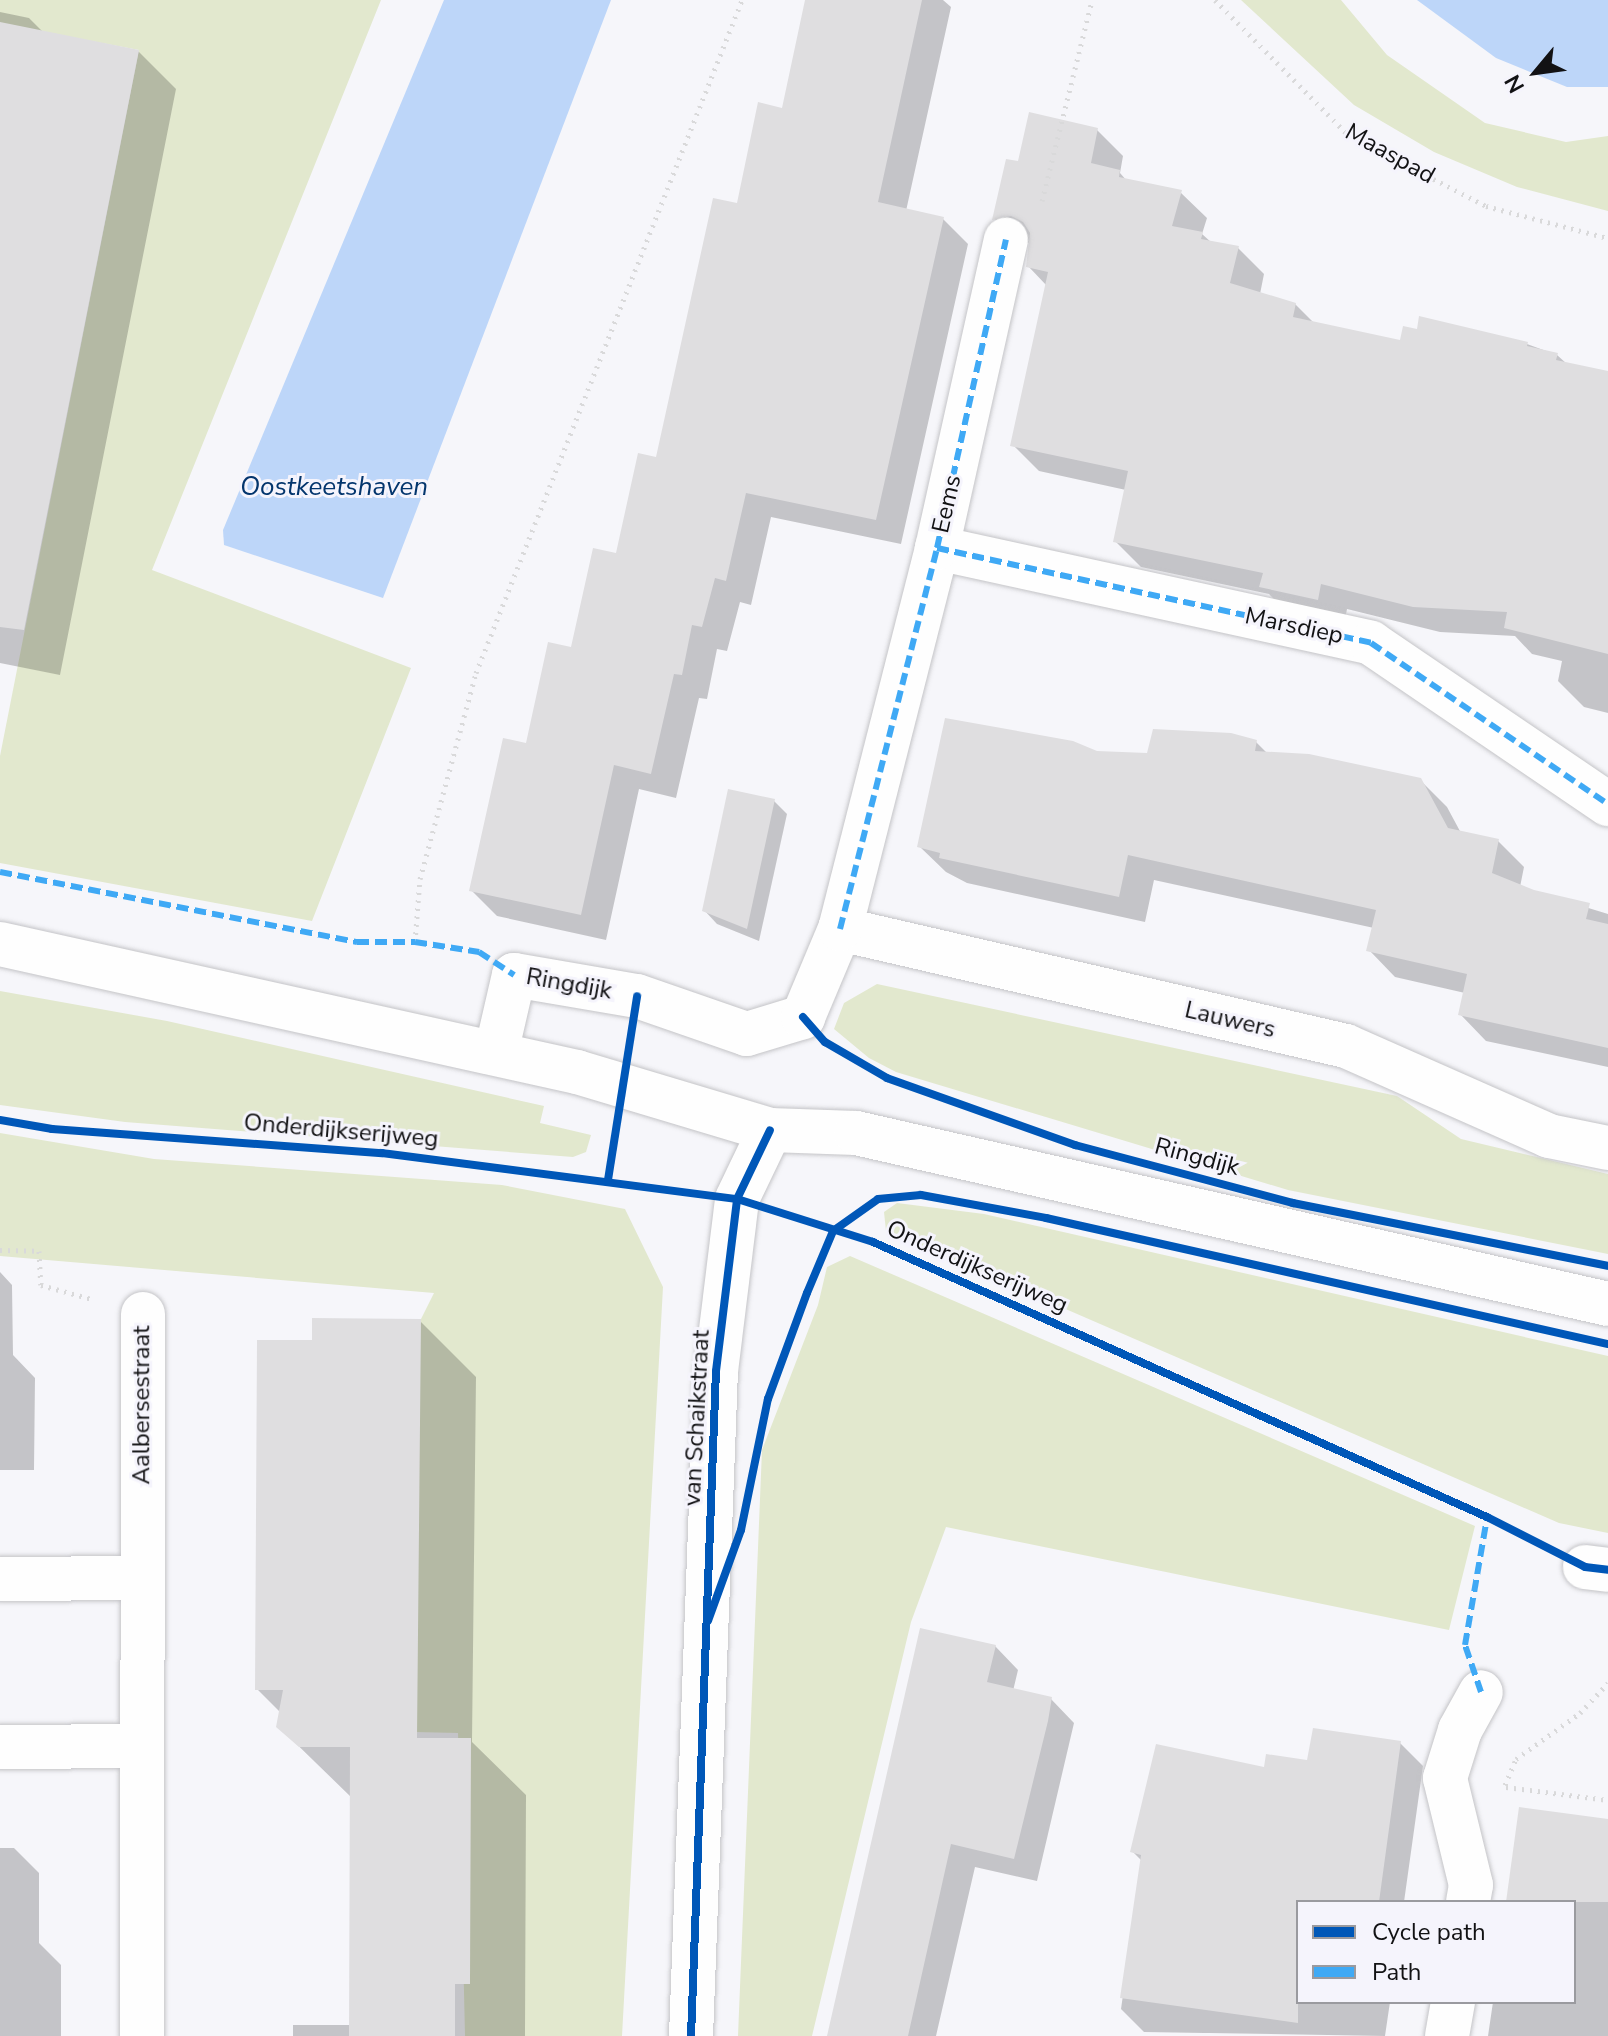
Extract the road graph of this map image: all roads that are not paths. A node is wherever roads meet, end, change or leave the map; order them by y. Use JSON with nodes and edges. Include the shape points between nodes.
{"nodes":[{"id":1,"x":1006,"y":240,"type":"road end"},
{"id":2,"x":937,"y":548,"type":"junction"},
{"id":3,"x":1608,"y":804,"type":"edge"},
{"id":4,"x":840,"y":929,"type":"junction"},
{"id":5,"x":0,"y":944,"type":"edge"},
{"id":6,"x":803,"y":1017,"type":"joint"},
{"id":7,"x":496,"y":1053,"type":"junction"},
{"id":8,"x":770,"y":1130,"type":"junction"},
{"id":9,"x":1608,"y":1148,"type":"edge"},
{"id":10,"x":1608,"y":1304,"type":"edge"},
{"id":11,"x":143,"y":1314,"type":"road end"},
{"id":12,"x":141,"y":1578,"type":"junction"},
{"id":13,"x":0,"y":1579,"type":"edge"},
{"id":14,"x":1481,"y":1692,"type":"dead end"},
{"id":15,"x":141,"y":1746,"type":"junction"},
{"id":16,"x":0,"y":1747,"type":"edge"},
{"id":17,"x":1468,"y":1900,"type":"edge"},
{"id":18,"x":1453,"y":2004,"type":"edge"},
{"id":19,"x":142,"y":2036,"type":"edge"},
{"id":20,"x":691,"y":2036,"type":"edge"},
{"id":21,"x":1447,"y":2036,"type":"edge"}],
"edges":[{"from":1,"to":2,"type":"street","name":"Eems"},
{"from":2,"to":3,"type":"street","name":"Marsdiep","via":[[1371,643]]},
{"from":2,"to":4,"type":"street","name":"Eems"},
{"from":4,"to":6,"type":"street","name":"Eems"},
{"from":4,"to":9,"type":"street","name":"Lauwers","via":[[1346,1046],[1549,1136]]},
{"from":5,"to":7,"type":"street"},
{"from":6,"to":7,"type":"street","name":"Ringdijk","via":[[747,1034],[637,996],[514,975]]},
{"from":7,"to":8,"type":"street","via":[[625,1084]]},
{"from":8,"to":10,"type":"street","via":[[856,1133]]},
{"from":8,"to":20,"type":"street","name":"van Schaikstraat","via":[[737,1199],[716,1371]]},
{"from":11,"to":12,"type":"street","name":"Aalbersestraat"},
{"from":12,"to":13,"type":"street"},
{"from":12,"to":15,"type":"street","name":"Aalbersestraat"},
{"from":14,"to":17,"type":"street","via":[[1460,1730],[1445,1778],[1471,1885]]},
{"from":15,"to":16,"type":"street"},
{"from":15,"to":19,"type":"street","name":"Aalbersestraat"},
{"from":18,"to":21,"type":"street"}]}
